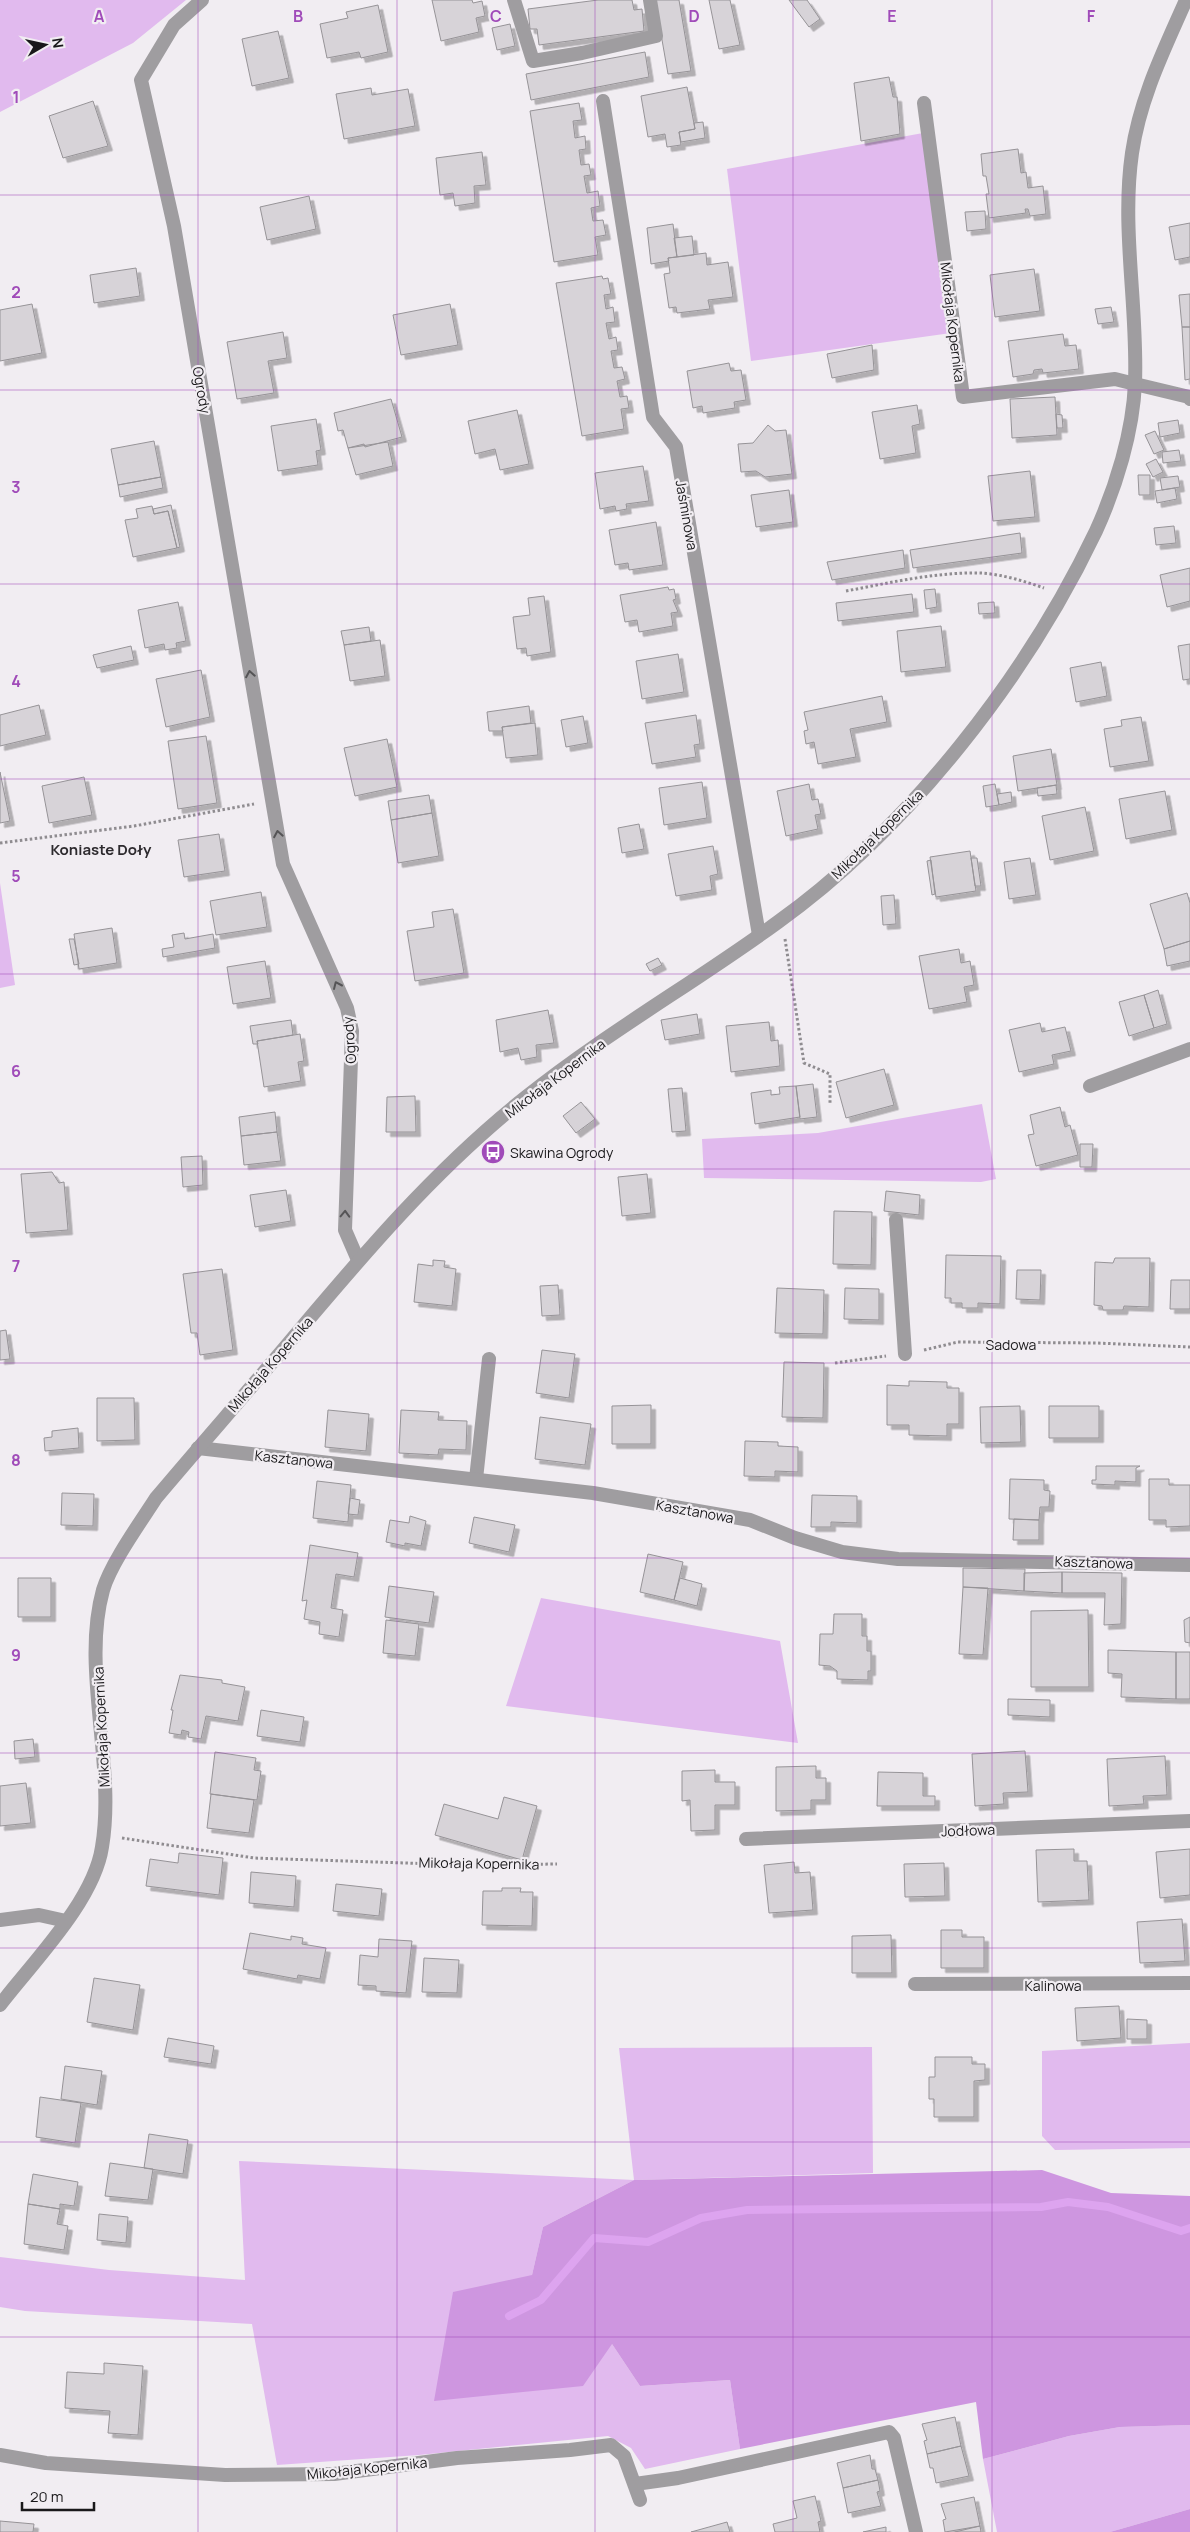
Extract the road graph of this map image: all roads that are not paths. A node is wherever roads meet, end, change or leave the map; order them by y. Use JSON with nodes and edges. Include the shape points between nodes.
{"nodes":[{"id":1,"x":202,"y":0,"type":"edge"},
{"id":2,"x":514,"y":0,"type":"edge"},
{"id":3,"x":650,"y":0,"type":"edge"},
{"id":4,"x":1186,"y":0,"type":"edge"},
{"id":5,"x":603,"y":100,"type":"dead end"},
{"id":6,"x":924,"y":103,"type":"dead end"},
{"id":7,"x":1135,"y":384,"type":"junction"},
{"id":8,"x":1190,"y":391,"type":"edge"},
{"id":9,"x":1174,"y":393,"type":"junction"},
{"id":10,"x":1190,"y":400,"type":"edge"},
{"id":11,"x":759,"y":935,"type":"junction"},
{"id":12,"x":1190,"y":1049,"type":"edge"},
{"id":13,"x":1090,"y":1086,"type":"dead end"},
{"id":14,"x":896,"y":1220,"type":"dead end"},
{"id":15,"x":358,"y":1260,"type":"junction"},
{"id":16,"x":905,"y":1354,"type":"road end"},
{"id":17,"x":488,"y":1359,"type":"dead end"},
{"id":18,"x":198,"y":1448,"type":"junction"},
{"id":19,"x":476,"y":1479,"type":"junction"},
{"id":20,"x":1190,"y":1565,"type":"edge"},
{"id":21,"x":1190,"y":1821,"type":"edge"},
{"id":22,"x":746,"y":1839,"type":"dead end"},
{"id":23,"x":0,"y":1920,"type":"edge"},
{"id":24,"x":66,"y":1921,"type":"junction"},
{"id":25,"x":1190,"y":1983,"type":"edge"},
{"id":26,"x":915,"y":1984,"type":"dead end"},
{"id":27,"x":0,"y":2005,"type":"edge"},
{"id":28,"x":0,"y":2455,"type":"edge"},
{"id":29,"x":635,"y":2484,"type":"junction"},
{"id":30,"x":640,"y":2500,"type":"dead end"},
{"id":31,"x":916,"y":2532,"type":"edge"}],
"edges":[{"from":15,"to":1,"type":"street","name":"Ogrody","one_way":true,"via":[[345,1230],[352,1030],[347,1008],[283,864],[174,226],[141,80],[174,25]]},
{"from":2,"to":3,"type":"street","via":[[533,61],[656,36]]},
{"from":4,"to":7,"type":"street","name":"Mikołaja Kopernika","via":[[1145,92],[1132,154],[1128,210]]},
{"from":5,"to":11,"type":"street","name":"Jaśminowa","via":[[653,417],[676,447]]},
{"from":6,"to":7,"type":"street","name":"Mikołaja Kopernika","via":[[962,397],[1115,379]]},
{"from":7,"to":9,"type":"street"},
{"from":7,"to":11,"type":"street","name":"Mikołaja Kopernika","via":[[1124,449],[1096,530],[1026,655],[969,733],[918,795],[849,863],[782,920]]},
{"from":8,"to":9,"type":"street"},
{"from":9,"to":10,"type":"street"},
{"from":11,"to":15,"type":"street","name":"Mikołaja Kopernika","via":[[526,1096],[398,1214]]},
{"from":12,"to":13,"type":"street"},
{"from":14,"to":16,"type":"street"},
{"from":15,"to":18,"type":"street","name":"Mikołaja Kopernika"},
{"from":17,"to":19,"type":"street"},
{"from":18,"to":19,"type":"street","name":"Kasztanowa"},
{"from":18,"to":24,"type":"street","name":"Mikołaja Kopernika","via":[[156,1498],[103,1590],[96,1640],[105,1781],[102,1848],[94,1874]]},
{"from":19,"to":20,"type":"street","name":"Kasztanowa","via":[[593,1493],[750,1520],[842,1552],[898,1559]]},
{"from":21,"to":22,"type":"street","name":"Jodłowa"},
{"from":23,"to":24,"type":"street","via":[[39,1915]]},
{"from":24,"to":27,"type":"street","name":"Mikołaja Kopernika"},
{"from":25,"to":26,"type":"street","name":"Kalinowa"},
{"from":28,"to":29,"type":"street","name":"Mikołaja Kopernika","via":[[46,2463],[225,2475],[334,2474],[457,2458],[611,2445],[624,2456]]},
{"from":29,"to":30,"type":"street","name":"Mikołaja Kopernika"},
{"from":29,"to":31,"type":"street","via":[[678,2478],[889,2432],[894,2438]]}]}
